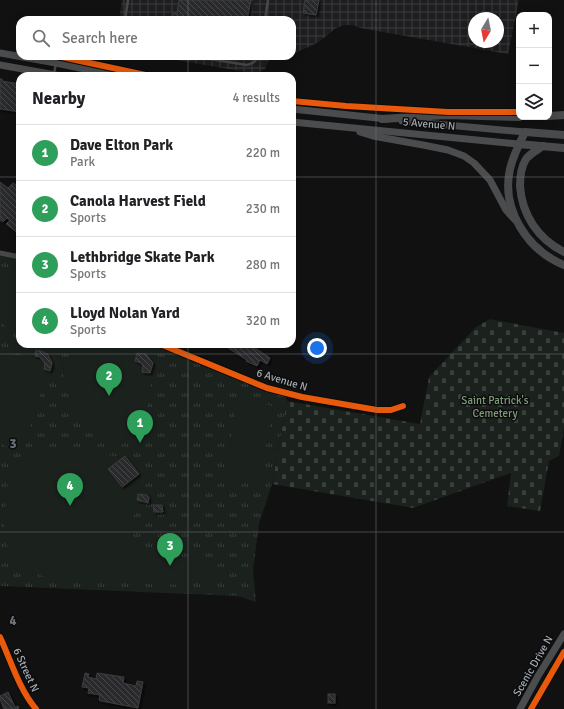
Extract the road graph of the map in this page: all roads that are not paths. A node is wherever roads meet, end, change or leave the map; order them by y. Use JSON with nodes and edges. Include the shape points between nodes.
{"nodes":[{"id":1,"x":128,"y":0,"type":"edge"},
{"id":2,"x":268,"y":0,"type":"edge"},
{"id":3,"x":126,"y":16,"type":"edge"},
{"id":4,"x":265,"y":16,"type":"edge"},
{"id":5,"x":0,"y":53,"type":"edge"},
{"id":6,"x":16,"y":56,"type":"edge"},
{"id":7,"x":39,"y":60,"type":"edge"},
{"id":8,"x":216,"y":60,"type":"edge"},
{"id":9,"x":256,"y":60,"type":"edge"},
{"id":10,"x":56,"y":63,"type":"junction"},
{"id":11,"x":0,"y":65,"type":"edge"},
{"id":12,"x":36,"y":72,"type":"edge"},
{"id":13,"x":56,"y":72,"type":"edge"},
{"id":14,"x":99,"y":72,"type":"edge"},
{"id":15,"x":296,"y":109,"type":"edge"},
{"id":16,"x":564,"y":115,"type":"edge"},
{"id":17,"x":552,"y":116,"type":"edge"},
{"id":18,"x":516,"y":117,"type":"edge"},
{"id":19,"x":382,"y":119,"type":"junction"},
{"id":20,"x":296,"y":122,"type":"edge"},
{"id":21,"x":345,"y":128,"type":"junction"},
{"id":22,"x":525,"y":132,"type":"junction"},
{"id":23,"x":564,"y":135,"type":"edge"},
{"id":24,"x":518,"y":144,"type":"junction"},
{"id":25,"x":543,"y":146,"type":"junction"},
{"id":26,"x":564,"y":148,"type":"edge"},
{"id":27,"x":518,"y":224,"type":"junction"},
{"id":28,"x":564,"y":252,"type":"edge"},
{"id":29,"x":0,"y":253,"type":"edge"},
{"id":30,"x":16,"y":256,"type":"edge"},
{"id":31,"x":564,"y":265,"type":"edge"},
{"id":32,"x":170,"y":348,"type":"edge"},
{"id":33,"x":404,"y":406,"type":"dead end"},
{"id":34,"x":564,"y":634,"type":"edge"},
{"id":35,"x":0,"y":637,"type":"edge"},
{"id":36,"x":36,"y":709,"type":"edge"},
{"id":37,"x":520,"y":709,"type":"edge"}],
"edges":[{"from":1,"to":3,"type":"lane"},
{"from":2,"to":4,"type":"lane"},
{"from":5,"to":6,"type":"main road"},
{"from":7,"to":10,"type":"main road"},
{"from":8,"to":9,"type":"lane","via":[[247,65]]},
{"from":10,"to":13,"type":"lane"},
{"from":10,"to":14,"type":"main road"},
{"from":11,"to":12,"type":"main road"},
{"from":15,"to":19,"type":"main road","name":"5 Avenue N"},
{"from":16,"to":17,"type":"main road"},
{"from":18,"to":19,"type":"main road","via":[[446,115]]},
{"from":19,"to":22,"type":"main road","name":"5 Avenue N"},
{"from":20,"to":21,"type":"main road","name":"5 Avenue N"},
{"from":21,"to":24,"type":"main road","name":"5 Avenue N"},
{"from":21,"to":27,"type":"main road","via":[[448,150],[464,156],[490,180],[506,210]]},
{"from":22,"to":23,"type":"main road","name":"5 Avenue N"},
{"from":22,"to":24,"type":"main road"},
{"from":24,"to":25,"type":"main road","name":"5 Avenue N"},
{"from":24,"to":27,"type":"main road","via":[[508,186]]},
{"from":25,"to":26,"type":"main road","name":"5 Avenue N"},
{"from":25,"to":28,"type":"main road","via":[[525,160],[522,168],[521,194],[528,217],[535,228],[545,240]]},
{"from":27,"to":31,"type":"main road","via":[[534,246]]},
{"from":29,"to":30,"type":"street"},
{"from":32,"to":33,"type":"street","name":"6 Avenue N","via":[[284,393],[377,410],[391,410]]},
{"from":34,"to":37,"type":"main road","name":"Scenic Drive N"},
{"from":35,"to":36,"type":"street","name":"6 Street N","via":[[22,687]]}]}
